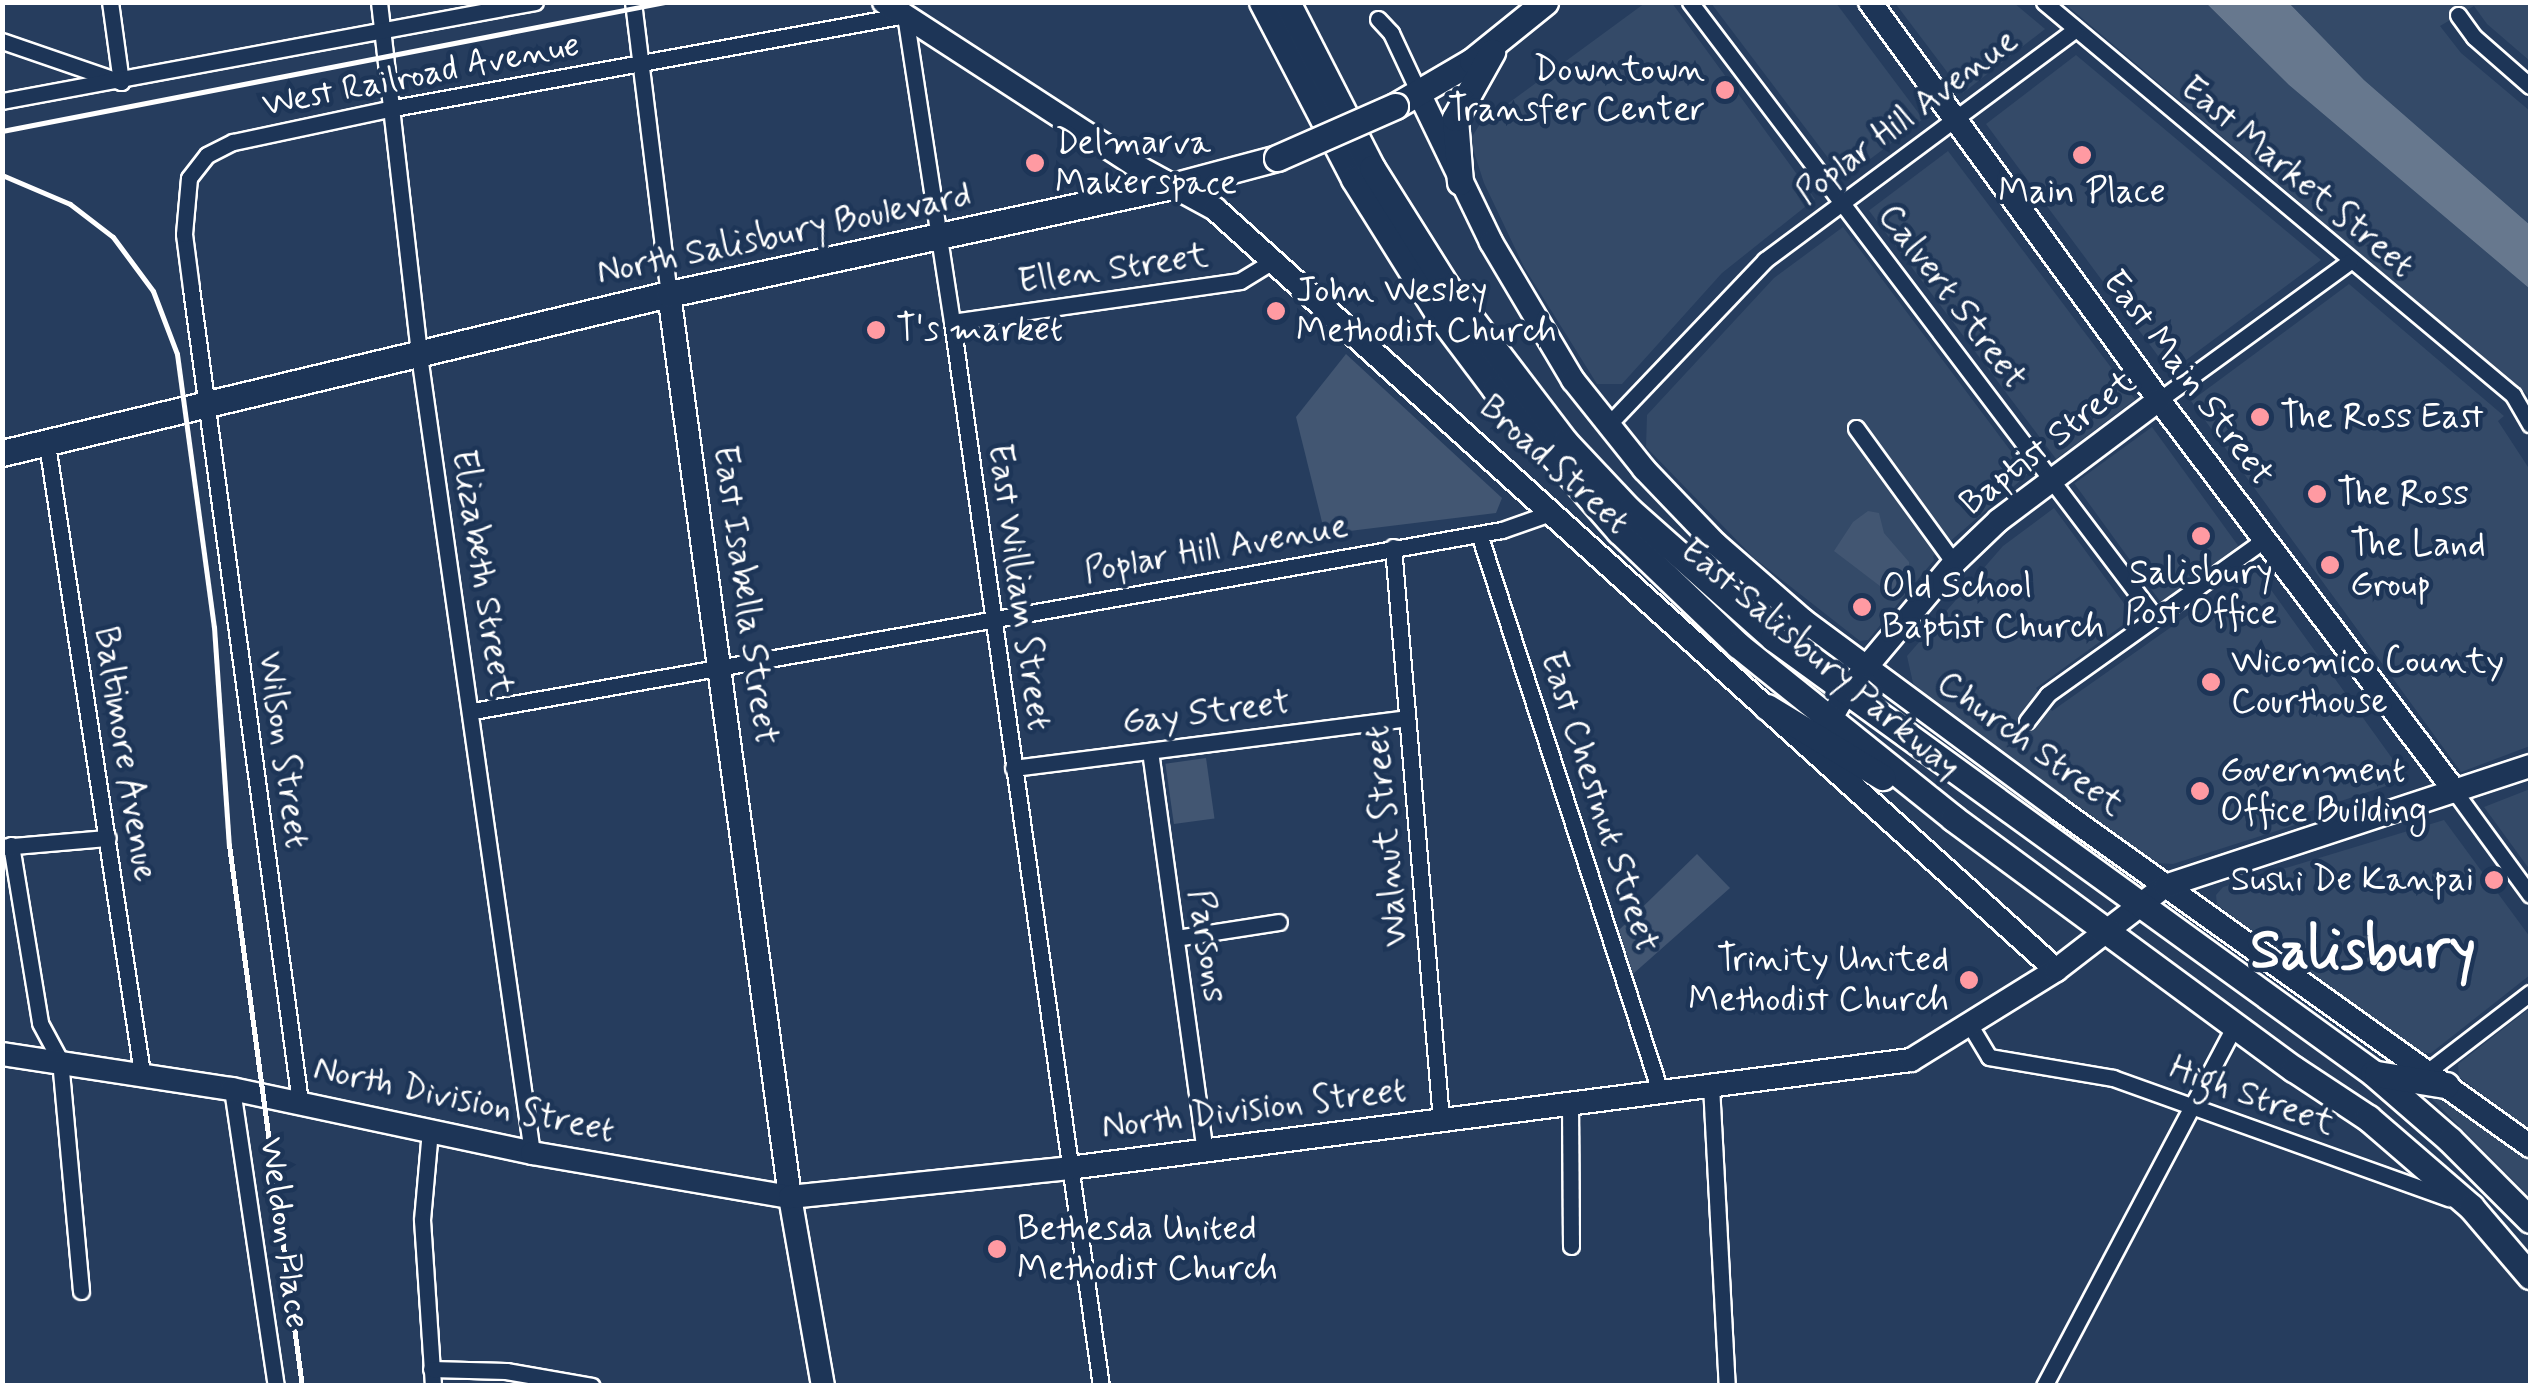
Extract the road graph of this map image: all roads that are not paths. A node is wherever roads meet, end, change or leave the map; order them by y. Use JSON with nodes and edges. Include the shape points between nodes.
{"nodes":[{"id":1,"x":110,"y":2,"type":"edge"},
{"id":2,"x":378,"y":2,"type":"edge"},
{"id":3,"x":535,"y":2,"type":"edge"},
{"id":4,"x":632,"y":2,"type":"edge"},
{"id":5,"x":884,"y":2,"type":"edge"},
{"id":6,"x":1262,"y":2,"type":"edge"},
{"id":7,"x":1287,"y":2,"type":"edge"},
{"id":8,"x":1545,"y":2,"type":"edge"},
{"id":9,"x":1690,"y":2,"type":"edge"},
{"id":10,"x":1870,"y":2,"type":"edge"},
{"id":11,"x":2044,"y":2,"type":"edge"},
{"id":12,"x":2458,"y":15,"type":"dead end"},
{"id":13,"x":905,"y":16,"type":"junction"},
{"id":14,"x":1378,"y":19,"type":"dead end"},
{"id":15,"x":2076,"y":29,"type":"junction"},
{"id":16,"x":383,"y":32,"type":"junction"},
{"id":17,"x":1500,"y":39,"type":"junction"},
{"id":18,"x":2,"y":41,"type":"edge"},
{"id":19,"x":639,"y":63,"type":"junction"},
{"id":20,"x":121,"y":82,"type":"junction"},
{"id":21,"x":2530,"y":86,"type":"edge"},
{"id":22,"x":1420,"y":95,"type":"junction"},
{"id":23,"x":2,"y":101,"type":"edge"},
{"id":24,"x":388,"y":109,"type":"junction"},
{"id":25,"x":1954,"y":120,"type":"junction"},
{"id":26,"x":1460,"y":182,"type":"junction"},
{"id":27,"x":1172,"y":186,"type":"junction"},
{"id":28,"x":1843,"y":202,"type":"junction"},
{"id":29,"x":940,"y":235,"type":"junction"},
{"id":30,"x":1276,"y":259,"type":"junction"},
{"id":31,"x":2349,"y":262,"type":"junction"},
{"id":32,"x":669,"y":294,"type":"junction"},
{"id":33,"x":952,"y":322,"type":"junction"},
{"id":34,"x":419,"y":355,"type":"junction"},
{"id":35,"x":2159,"y":400,"type":"junction"},
{"id":36,"x":207,"y":407,"type":"junction"},
{"id":37,"x":2530,"y":424,"type":"edge"},
{"id":38,"x":1608,"y":425,"type":"junction"},
{"id":39,"x":1856,"y":428,"type":"dead end"},
{"id":40,"x":48,"y":444,"type":"junction"},
{"id":41,"x":2,"y":453,"type":"edge"},
{"id":42,"x":2052,"y":481,"type":"junction"},
{"id":43,"x":1554,"y":512,"type":"junction"},
{"id":44,"x":1479,"y":534,"type":"junction"},
{"id":45,"x":2264,"y":540,"type":"junction"},
{"id":46,"x":1393,"y":547,"type":"junction"},
{"id":47,"x":1954,"y":564,"type":"junction"},
{"id":48,"x":2155,"y":617,"type":"junction"},
{"id":49,"x":995,"y":620,"type":"junction"},
{"id":50,"x":1868,"y":668,"type":"junction"},
{"id":51,"x":719,"y":670,"type":"junction"},
{"id":52,"x":1847,"y":690,"type":"junction"},
{"id":53,"x":1767,"y":707,"type":"junction"},
{"id":54,"x":473,"y":711,"type":"junction"},
{"id":55,"x":1407,"y":718,"type":"junction"},
{"id":56,"x":1830,"y":720,"type":"junction"},
{"id":57,"x":2027,"y":721,"type":"dead end"},
{"id":58,"x":1150,"y":750,"type":"junction"},
{"id":59,"x":2530,"y":766,"type":"edge"},
{"id":60,"x":1012,"y":768,"type":"junction"},
{"id":61,"x":2455,"y":792,"type":"junction"},
{"id":62,"x":1953,"y":818,"type":"junction"},
{"id":63,"x":108,"y":838,"type":"junction"},
{"id":64,"x":7,"y":846,"type":"edge"},
{"id":65,"x":2165,"y":886,"type":"junction"},
{"id":66,"x":2530,"y":895,"type":"edge"},
{"id":67,"x":2140,"y":906,"type":"junction"},
{"id":68,"x":1279,"y":922,"type":"dead end"},
{"id":69,"x":2110,"y":930,"type":"junction"},
{"id":70,"x":1176,"y":938,"type":"junction"},
{"id":71,"x":2056,"y":970,"type":"junction"},
{"id":72,"x":2530,"y":993,"type":"edge"},
{"id":73,"x":2235,"y":1024,"type":"junction"},
{"id":74,"x":1971,"y":1027,"type":"junction"},
{"id":75,"x":2,"y":1054,"type":"edge"},
{"id":76,"x":60,"y":1060,"type":"junction"},
{"id":77,"x":142,"y":1073,"type":"junction"},
{"id":78,"x":2373,"y":1073,"type":"junction"},
{"id":79,"x":2436,"y":1079,"type":"junction"},
{"id":80,"x":1711,"y":1085,"type":"junction"},
{"id":81,"x":232,"y":1089,"type":"junction"},
{"id":82,"x":1660,"y":1091,"type":"junction"},
{"id":83,"x":300,"y":1102,"type":"junction"},
{"id":84,"x":1570,"y":1103,"type":"junction"},
{"id":85,"x":2192,"y":1107,"type":"junction"},
{"id":86,"x":1441,"y":1120,"type":"junction"},
{"id":87,"x":430,"y":1130,"type":"junction"},
{"id":88,"x":2530,"y":1146,"type":"edge"},
{"id":89,"x":1205,"y":1150,"type":"junction"},
{"id":90,"x":532,"y":1153,"type":"junction"},
{"id":91,"x":1069,"y":1168,"type":"junction"},
{"id":92,"x":790,"y":1197,"type":"junction"},
{"id":93,"x":2471,"y":1207,"type":"junction"},
{"id":94,"x":2530,"y":1220,"type":"edge"},
{"id":95,"x":1571,"y":1246,"type":"dead end"},
{"id":96,"x":2530,"y":1276,"type":"edge"},
{"id":97,"x":80,"y":1291,"type":"dead end"},
{"id":98,"x":432,"y":1377,"type":"edge"},
{"id":99,"x":276,"y":1386,"type":"edge"},
{"id":100,"x":592,"y":1386,"type":"edge"},
{"id":101,"x":824,"y":1386,"type":"edge"},
{"id":102,"x":1102,"y":1386,"type":"edge"},
{"id":103,"x":1727,"y":1386,"type":"edge"},
{"id":104,"x":2044,"y":1386,"type":"edge"}],
"edges":[{"from":1,"to":20,"type":"street"},
{"from":2,"to":16,"type":"street","name":"Elizabeth Street"},
{"from":3,"to":16,"type":"street"},
{"from":4,"to":19,"type":"street","name":"East Isabella Street"},
{"from":5,"to":13,"type":"street","name":"Broad Street"},
{"from":6,"to":56,"type":"main road","name":"East Salisbury Parkway","via":[[1379,222],[1495,388],[1647,559],[1738,646]]},
{"from":7,"to":52,"type":"main road","name":"East Salisbury Parkway","via":[[1408,229],[1565,442],[1706,583]]},
{"from":8,"to":17,"type":"main road","name":"North Salisbury Boulevard"},
{"from":9,"to":28,"type":"street","name":"Calvert Street"},
{"from":10,"to":25,"type":"street","name":"East Main Street"},
{"from":11,"to":15,"type":"street","name":"East Market Street"},
{"from":12,"to":21,"type":"street"},
{"from":13,"to":19,"type":"street","name":"West Railroad Avenue"},
{"from":13,"to":27,"type":"street","name":"Broad Street"},
{"from":13,"to":29,"type":"street","name":"East William Street"},
{"from":14,"to":22,"type":"street","name":"Church Street"},
{"from":15,"to":25,"type":"street","name":"Poplar Hill Avenue"},
{"from":15,"to":31,"type":"street","name":"East Market Street"},
{"from":16,"to":20,"type":"street"},
{"from":16,"to":24,"type":"street","name":"Elizabeth Street"},
{"from":17,"to":22,"type":"main road","name":"North Salisbury Boulevard"},
{"from":17,"to":26,"type":"main road","via":[[1456,118]]},
{"from":18,"to":20,"type":"street"},
{"from":19,"to":24,"type":"street","name":"West Railroad Avenue"},
{"from":19,"to":32,"type":"street","name":"East Isabella Street"},
{"from":20,"to":23,"type":"street"},
{"from":22,"to":26,"type":"street","name":"Church Street"},
{"from":22,"to":27,"type":"main road","name":"North Salisbury Boulevard","bridge":true,"via":[[1277,158]]},
{"from":24,"to":34,"type":"street","name":"Elizabeth Street"},
{"from":24,"to":36,"type":"street","name":"West Railroad Avenue","via":[[233,142],[197,164],[184,205],[184,234]]},
{"from":25,"to":28,"type":"street","name":"Poplar Hill Avenue"},
{"from":25,"to":35,"type":"street","name":"East Main Street"},
{"from":26,"to":38,"type":"street","name":"Church Street","via":[[1553,348]]},
{"from":27,"to":29,"type":"main road","name":"North Salisbury Boulevard"},
{"from":27,"to":30,"type":"street","name":"Broad Street","via":[[1216,208]]},
{"from":28,"to":38,"type":"street","name":"Poplar Hill Avenue","via":[[1745,278]]},
{"from":28,"to":42,"type":"street","name":"Calvert Street"},
{"from":29,"to":32,"type":"main road","name":"North Salisbury Boulevard"},
{"from":29,"to":33,"type":"street","name":"East William Street"},
{"from":30,"to":33,"type":"street","name":"Ellen Street","via":[[1240,281]]},
{"from":30,"to":43,"type":"street","name":"Broad Street"},
{"from":31,"to":35,"type":"street","name":"Baptist Street"},
{"from":31,"to":37,"type":"street","name":"East Market Street","via":[[2514,395]]},
{"from":32,"to":34,"type":"main road","name":"North Salisbury Boulevard"},
{"from":32,"to":51,"type":"street","name":"East Isabella Street"},
{"from":33,"to":49,"type":"street","name":"East William Street"},
{"from":34,"to":36,"type":"main road","name":"North Salisbury Boulevard"},
{"from":34,"to":54,"type":"street","name":"Elizabeth Street"},
{"from":35,"to":42,"type":"street","name":"Baptist Street"},
{"from":35,"to":45,"type":"street","name":"East Main Street"},
{"from":36,"to":40,"type":"main road","name":"North Salisbury Boulevard"},
{"from":36,"to":83,"type":"street","name":"Wilson Street"},
{"from":38,"to":50,"type":"street","name":"Church Street","via":[[1716,544]]},
{"from":39,"to":47,"type":"street"},
{"from":40,"to":41,"type":"main road","name":"North Salisbury Boulevard"},
{"from":40,"to":63,"type":"street","name":"Baltimore Avenue"},
{"from":42,"to":47,"type":"street","name":"Baptist Street"},
{"from":42,"to":48,"type":"street","name":"Calvert Street"},
{"from":43,"to":44,"type":"street","name":"Poplar Hill Avenue"},
{"from":43,"to":53,"type":"street","name":"Broad Street"},
{"from":44,"to":46,"type":"street","name":"Poplar Hill Avenue"},
{"from":44,"to":82,"type":"street","name":"East Chestnut Street"},
{"from":45,"to":48,"type":"street"},
{"from":45,"to":61,"type":"street","name":"East Main Street"},
{"from":46,"to":49,"type":"street","name":"Poplar Hill Avenue"},
{"from":46,"to":55,"type":"street","name":"Walnut Street"},
{"from":47,"to":50,"type":"street","name":"Baptist Street"},
{"from":48,"to":57,"type":"street","via":[[2048,694]]},
{"from":49,"to":51,"type":"street","name":"Poplar Hill Avenue"},
{"from":49,"to":60,"type":"street","name":"East William Street"},
{"from":50,"to":52,"type":"street","name":"Baptist Street"},
{"from":50,"to":65,"type":"street","name":"Church Street"},
{"from":51,"to":54,"type":"street","name":"Poplar Hill Avenue"},
{"from":51,"to":92,"type":"street","name":"East Isabella Street"},
{"from":52,"to":56,"type":"street","name":"Baptist Street"},
{"from":52,"to":67,"type":"main road","name":"East Salisbury Parkway"},
{"from":53,"to":62,"type":"main road"},
{"from":53,"to":71,"type":"street","name":"Broad Street"},
{"from":54,"to":90,"type":"street","name":"Elizabeth Street"},
{"from":55,"to":58,"type":"street","name":"Gay Street"},
{"from":55,"to":86,"type":"street","name":"Walnut Street"},
{"from":56,"to":62,"type":"main road","name":"East Salisbury Parkway"},
{"from":58,"to":60,"type":"street","name":"Gay Street"},
{"from":58,"to":70,"type":"street","name":"Parsons"},
{"from":59,"to":61,"type":"street","name":"North Division Street"},
{"from":60,"to":91,"type":"street","name":"East William Street"},
{"from":61,"to":65,"type":"street","name":"North Division Street"},
{"from":61,"to":66,"type":"street"},
{"from":62,"to":69,"type":"main road","name":"East Salisbury Parkway"},
{"from":63,"to":64,"type":"street"},
{"from":63,"to":77,"type":"street","name":"Baltimore Avenue"},
{"from":64,"to":76,"type":"street","via":[[40,1023]]},
{"from":65,"to":67,"type":"street","name":"North Division Street"},
{"from":65,"to":79,"type":"street","name":"Church Street"},
{"from":67,"to":69,"type":"street","name":"North Division Street"},
{"from":67,"to":78,"type":"main road","name":"East Salisbury Parkway"},
{"from":68,"to":70,"type":"street"},
{"from":69,"to":71,"type":"street","name":"North Division Street"},
{"from":69,"to":73,"type":"main road","name":"East Salisbury Parkway"},
{"from":70,"to":89,"type":"street","name":"Parsons"},
{"from":71,"to":74,"type":"street","name":"North Division Street"},
{"from":72,"to":79,"type":"street"},
{"from":73,"to":85,"type":"street"},
{"from":73,"to":93,"type":"main road","name":"East Salisbury Parkway","via":[[2368,1118]]},
{"from":74,"to":80,"type":"street","name":"North Division Street","via":[[1911,1060]]},
{"from":74,"to":85,"type":"street","name":"High Street","via":[[1989,1057],[2113,1078]]},
{"from":75,"to":76,"type":"street","name":"North Division Street"},
{"from":76,"to":77,"type":"street","name":"North Division Street"},
{"from":76,"to":97,"type":"street"},
{"from":77,"to":81,"type":"street","name":"North Division Street"},
{"from":78,"to":79,"type":"main road"},
{"from":78,"to":94,"type":"main road","name":"East Salisbury Parkway"},
{"from":79,"to":88,"type":"street","name":"Church Street"},
{"from":80,"to":82,"type":"street","name":"North Division Street"},
{"from":80,"to":103,"type":"street"},
{"from":81,"to":83,"type":"street","name":"North Division Street"},
{"from":81,"to":99,"type":"street","name":"Weldon Place"},
{"from":82,"to":84,"type":"street","name":"North Division Street"},
{"from":83,"to":87,"type":"street","name":"North Division Street"},
{"from":84,"to":86,"type":"street","name":"North Division Street"},
{"from":84,"to":95,"type":"street"},
{"from":85,"to":93,"type":"street","name":"High Street"},
{"from":85,"to":104,"type":"street"},
{"from":86,"to":89,"type":"street","name":"North Division Street"},
{"from":87,"to":90,"type":"street","name":"North Division Street"},
{"from":87,"to":98,"type":"street","via":[[422,1220]]},
{"from":89,"to":91,"type":"street","name":"North Division Street"},
{"from":90,"to":92,"type":"street","name":"North Division Street"},
{"from":91,"to":92,"type":"street","name":"North Division Street"},
{"from":91,"to":102,"type":"street","name":"East William Street"},
{"from":92,"to":101,"type":"street","name":"East Isabella Street"},
{"from":93,"to":96,"type":"main road","name":"East Salisbury Parkway"},
{"from":98,"to":100,"type":"street","via":[[522,1372]]}]}
